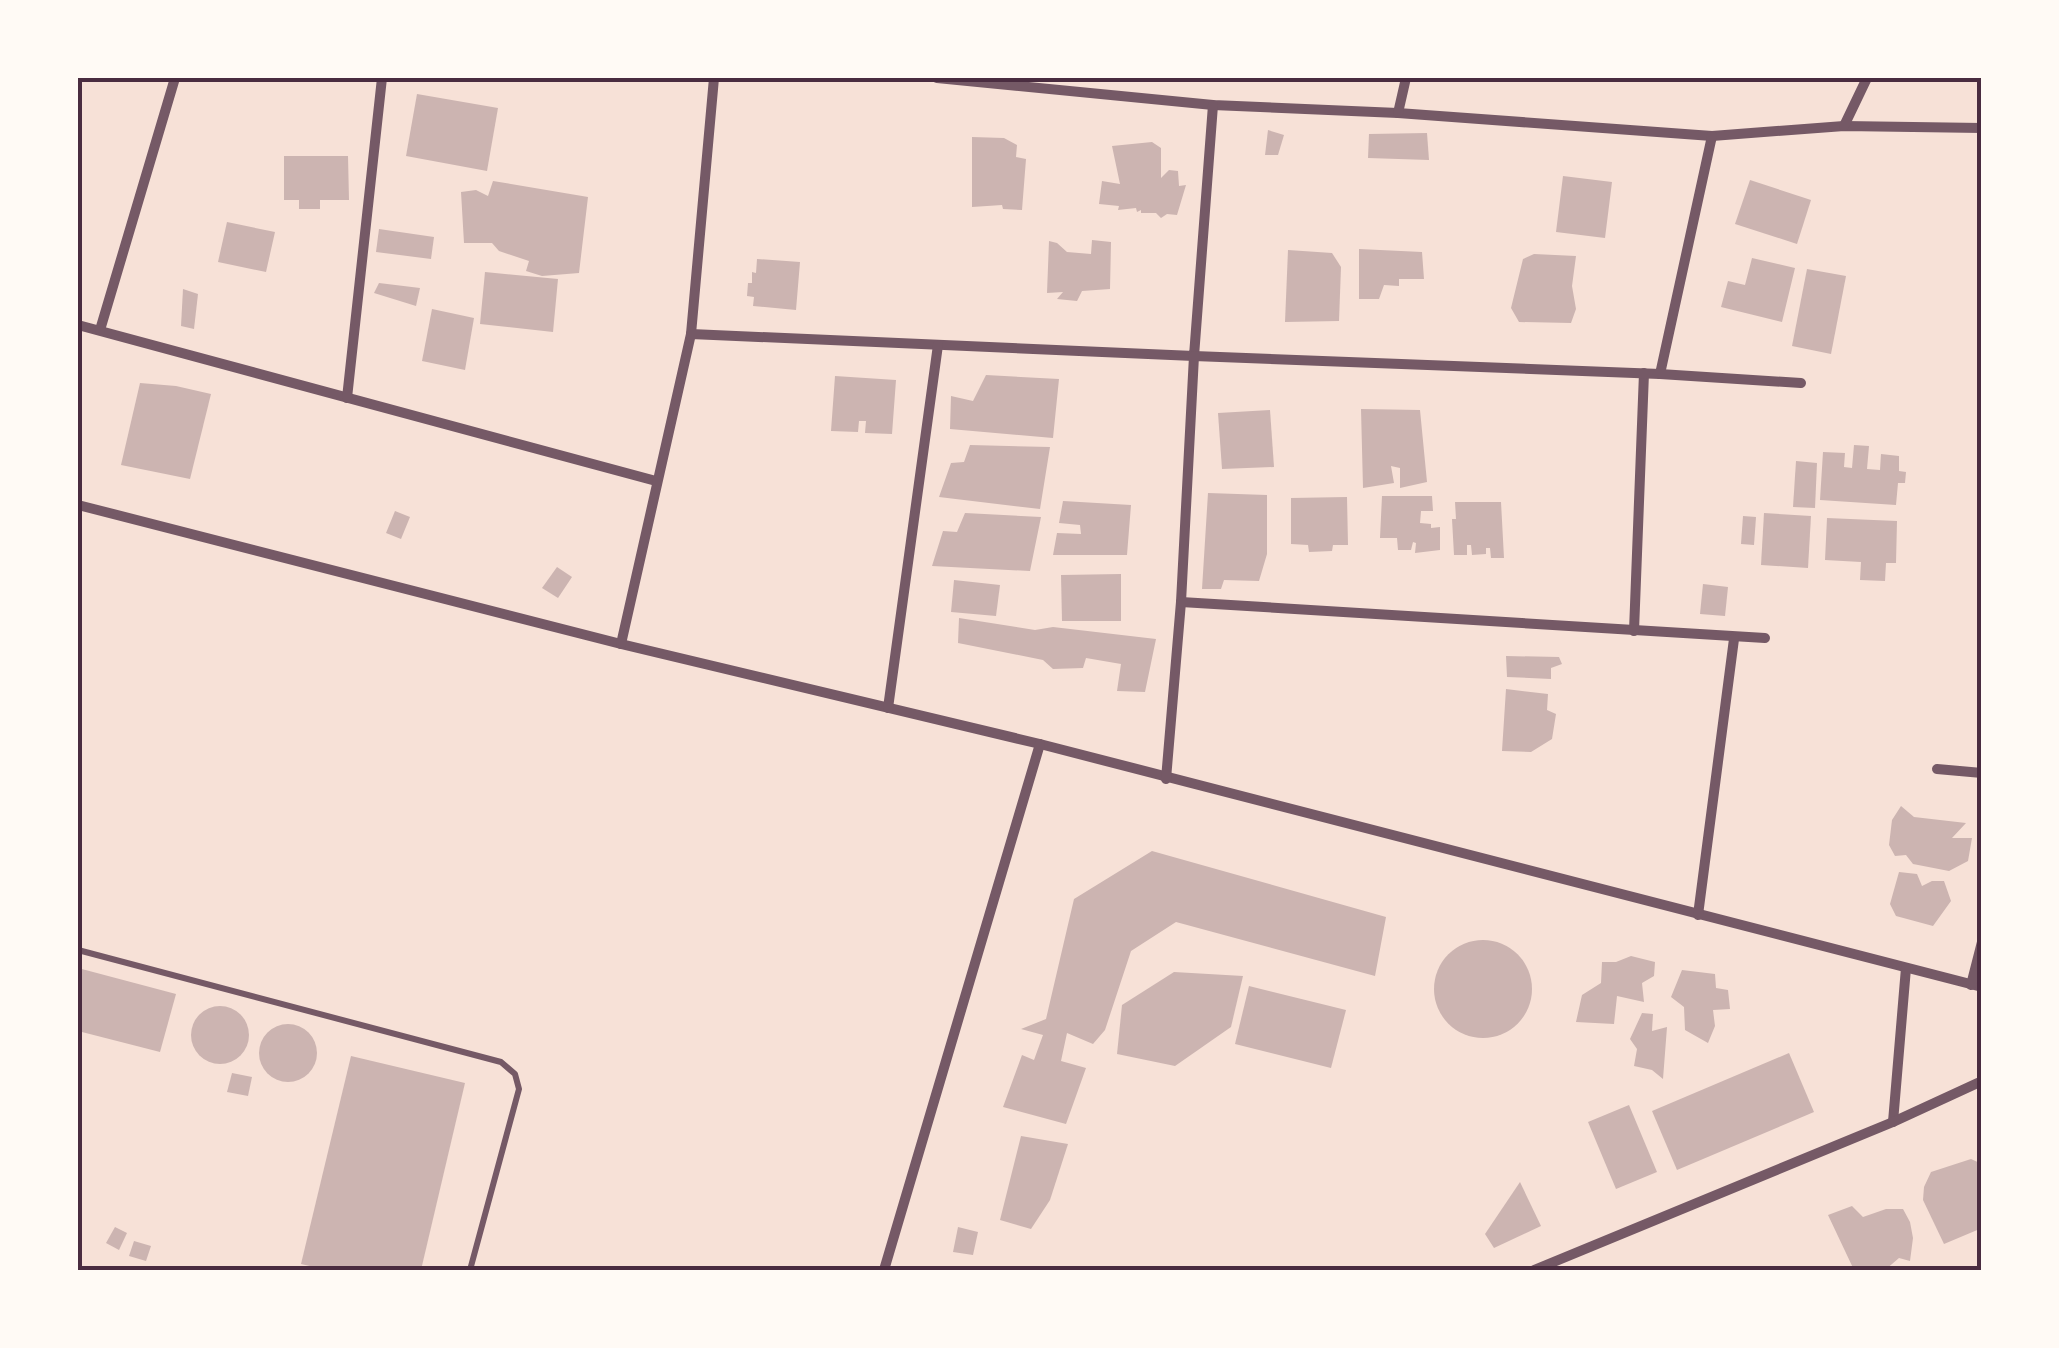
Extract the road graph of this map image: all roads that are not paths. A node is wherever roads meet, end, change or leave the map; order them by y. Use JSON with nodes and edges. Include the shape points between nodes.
{"nodes":[{"id":1,"x":175,"y":78,"type":"edge"},
{"id":2,"x":382,"y":78,"type":"edge"},
{"id":3,"x":714,"y":78,"type":"edge"},
{"id":4,"x":937,"y":78,"type":"edge"},
{"id":5,"x":1406,"y":78,"type":"edge"},
{"id":6,"x":1867,"y":78,"type":"edge"},
{"id":7,"x":955,"y":79,"type":"edge"},
{"id":8,"x":1213,"y":105,"type":"junction"},
{"id":9,"x":1398,"y":113,"type":"junction"},
{"id":10,"x":1844,"y":126,"type":"junction"},
{"id":11,"x":1982,"y":128,"type":"edge"},
{"id":12,"x":1712,"y":136,"type":"junction"},
{"id":13,"x":78,"y":325,"type":"edge"},
{"id":14,"x":100,"y":330,"type":"junction"},
{"id":15,"x":691,"y":334,"type":"junction"},
{"id":16,"x":938,"y":345,"type":"junction"},
{"id":17,"x":1194,"y":356,"type":"junction"},
{"id":18,"x":1644,"y":373,"type":"junction"},
{"id":19,"x":1660,"y":374,"type":"junction"},
{"id":20,"x":1801,"y":383,"type":"dead end"},
{"id":21,"x":346,"y":398,"type":"junction"},
{"id":22,"x":656,"y":480,"type":"junction"},
{"id":23,"x":78,"y":505,"type":"edge"},
{"id":24,"x":1181,"y":602,"type":"junction"},
{"id":25,"x":1634,"y":631,"type":"junction"},
{"id":26,"x":1734,"y":638,"type":"junction"},
{"id":27,"x":1764,"y":638,"type":"dead end"},
{"id":28,"x":621,"y":644,"type":"junction"},
{"id":29,"x":888,"y":708,"type":"junction"},
{"id":30,"x":1040,"y":744,"type":"junction"},
{"id":31,"x":1937,"y":770,"type":"dead end"},
{"id":32,"x":1982,"y":773,"type":"edge"},
{"id":33,"x":1166,"y":779,"type":"junction"},
{"id":34,"x":1698,"y":915,"type":"junction"},
{"id":35,"x":1982,"y":942,"type":"edge"},
{"id":36,"x":78,"y":950,"type":"edge"},
{"id":37,"x":1906,"y":968,"type":"junction"},
{"id":38,"x":1976,"y":986,"type":"edge"},
{"id":39,"x":1982,"y":1081,"type":"edge"},
{"id":40,"x":1893,"y":1122,"type":"junction"},
{"id":41,"x":470,"y":1270,"type":"edge"},
{"id":42,"x":884,"y":1270,"type":"edge"},
{"id":43,"x":1534,"y":1270,"type":"edge"}],
"edges":[{"from":1,"to":14,"type":"street"},
{"from":2,"to":21,"type":"street"},
{"from":3,"to":15,"type":"street"},
{"from":4,"to":7,"type":"street"},
{"from":5,"to":9,"type":"street"},
{"from":6,"to":10,"type":"street"},
{"from":7,"to":8,"type":"street"},
{"from":8,"to":9,"type":"street"},
{"from":8,"to":17,"type":"street"},
{"from":9,"to":12,"type":"street"},
{"from":10,"to":11,"type":"street"},
{"from":10,"to":12,"type":"street"},
{"from":12,"to":19,"type":"street"},
{"from":13,"to":14,"type":"street"},
{"from":14,"to":21,"type":"street"},
{"from":15,"to":16,"type":"street"},
{"from":15,"to":22,"type":"street"},
{"from":16,"to":17,"type":"street"},
{"from":16,"to":29,"type":"street"},
{"from":17,"to":18,"type":"street"},
{"from":17,"to":24,"type":"street"},
{"from":18,"to":19,"type":"street"},
{"from":18,"to":25,"type":"street"},
{"from":19,"to":20,"type":"street"},
{"from":21,"to":22,"type":"street"},
{"from":22,"to":28,"type":"street"},
{"from":23,"to":28,"type":"street"},
{"from":24,"to":25,"type":"street"},
{"from":24,"to":33,"type":"street"},
{"from":25,"to":26,"type":"street"},
{"from":26,"to":27,"type":"street"},
{"from":26,"to":34,"type":"street"},
{"from":28,"to":29,"type":"street"},
{"from":29,"to":30,"type":"street"},
{"from":30,"to":33,"type":"street"},
{"from":30,"to":42,"type":"street"},
{"from":31,"to":32,"type":"street"},
{"from":33,"to":34,"type":"street"},
{"from":34,"to":37,"type":"street"},
{"from":35,"to":38,"type":"street"},
{"from":36,"to":41,"type":"lane","via":[[500,1062],[515,1074],[520,1089]]},
{"from":37,"to":38,"type":"street"},
{"from":37,"to":40,"type":"street"},
{"from":39,"to":40,"type":"street"},
{"from":40,"to":43,"type":"street"}]}
